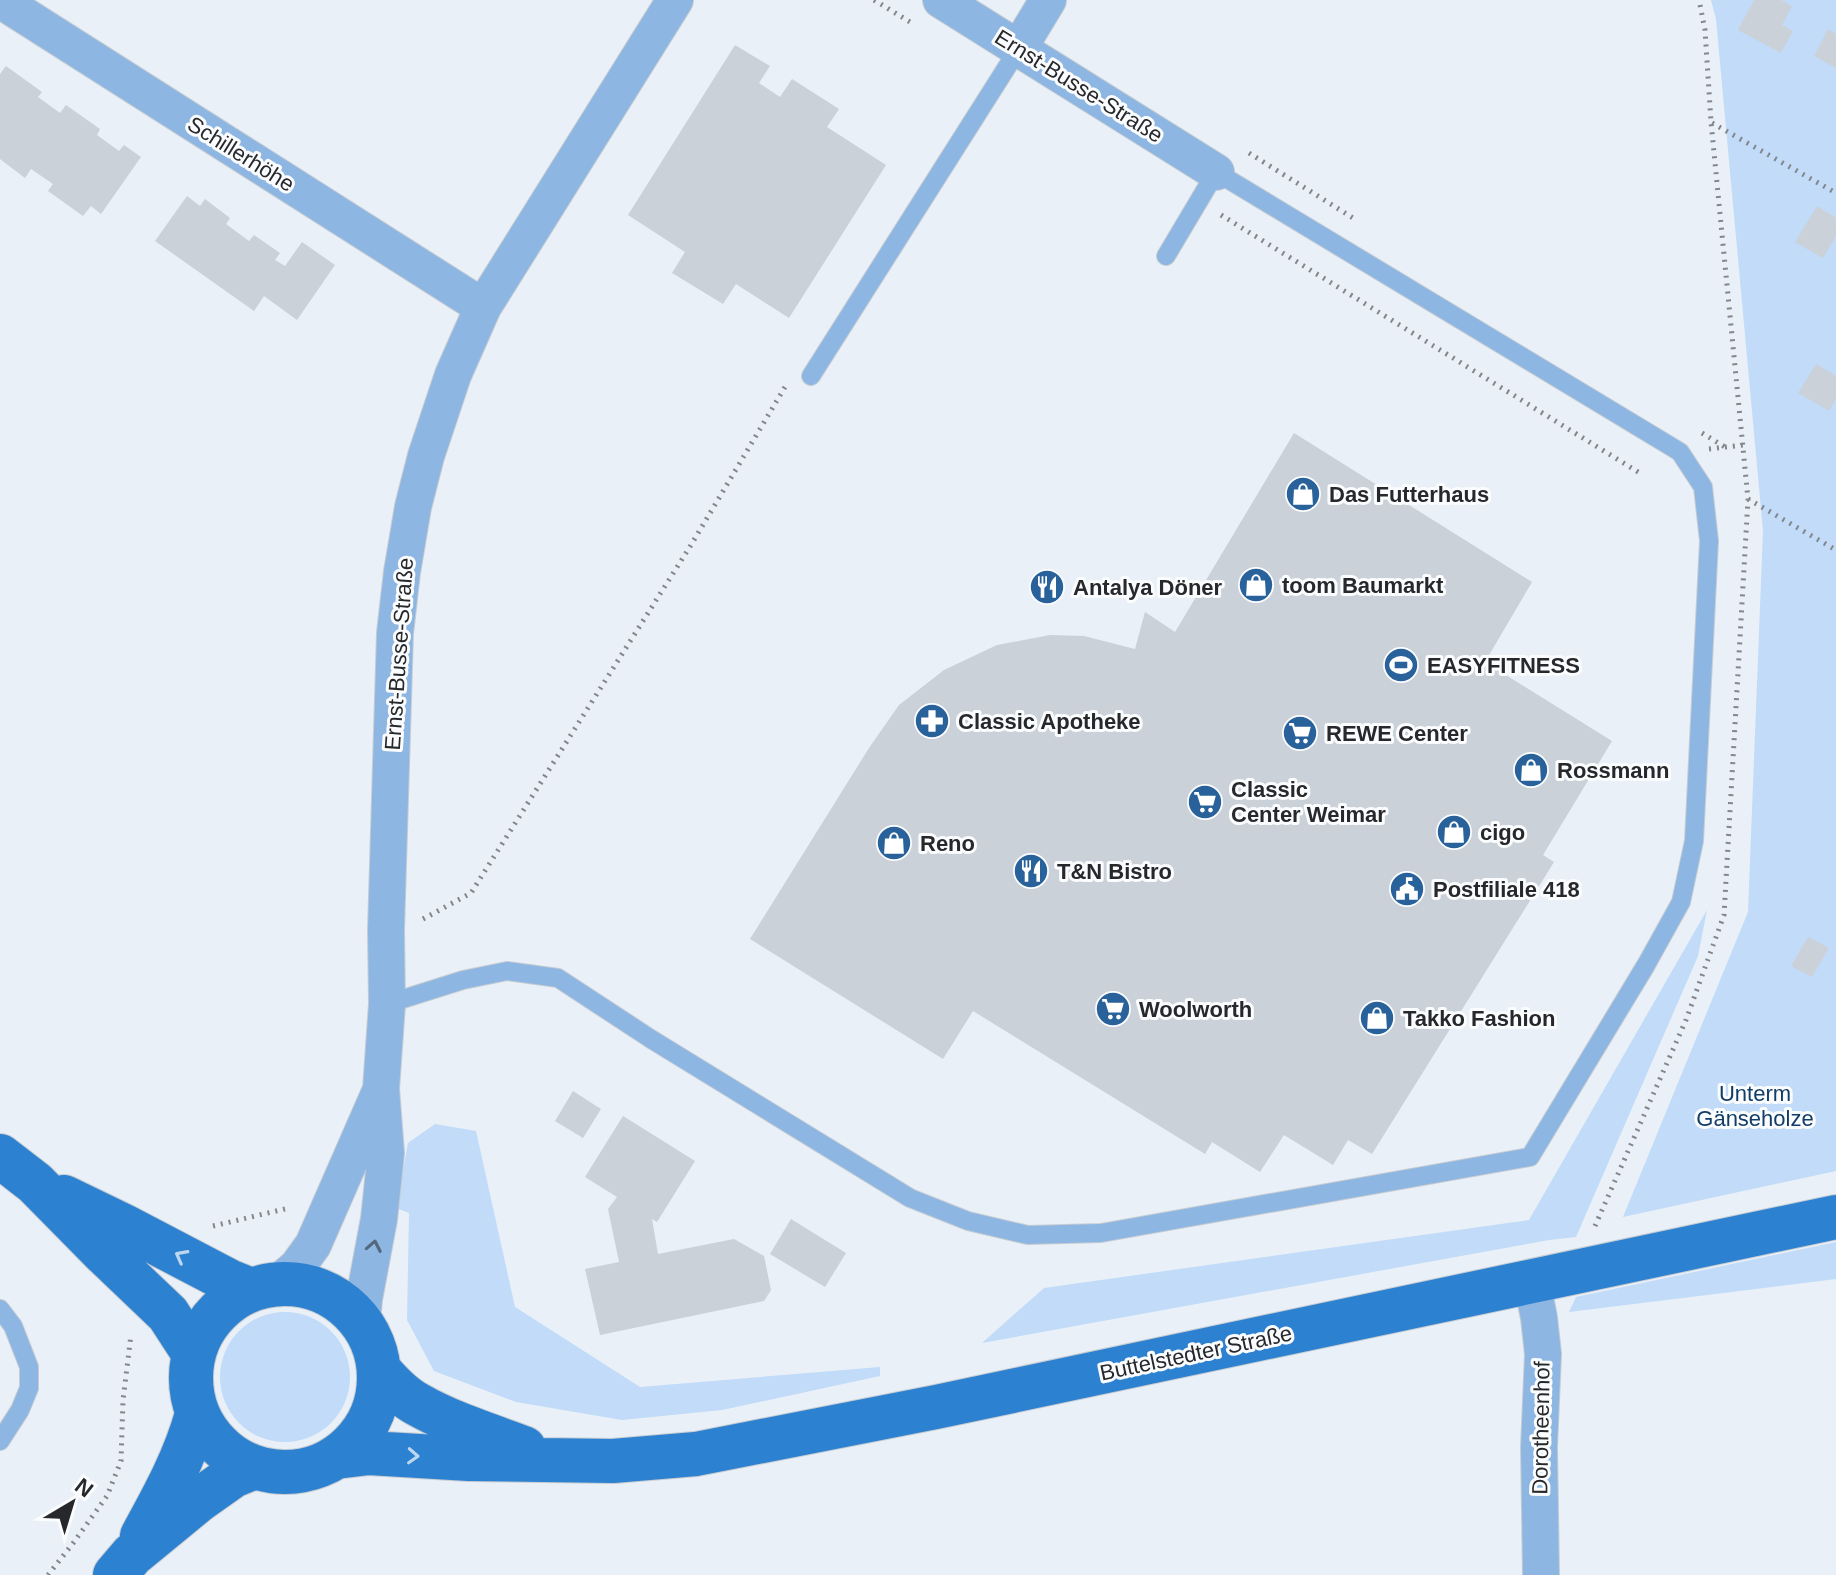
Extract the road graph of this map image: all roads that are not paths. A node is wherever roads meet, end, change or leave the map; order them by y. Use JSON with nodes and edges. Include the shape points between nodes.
{"nodes":[{"id":1,"x":0,"y":0,"type":"edge"},
{"id":2,"x":675,"y":0,"type":"edge"},
{"id":3,"x":941,"y":0,"type":"edge"},
{"id":4,"x":1048,"y":0,"type":"edge"},
{"id":5,"x":1019,"y":48,"type":"junction"},
{"id":6,"x":1208,"y":186,"type":"junction"},
{"id":7,"x":1166,"y":256,"type":"dead end"},
{"id":8,"x":483,"y":307,"type":"junction"},
{"id":9,"x":811,"y":376,"type":"road end"},
{"id":10,"x":387,"y":1004,"type":"junction"},
{"id":11,"x":381,"y":1089,"type":"junction"},
{"id":12,"x":0,"y":1156,"type":"edge"},
{"id":13,"x":35,"y":1183,"type":"junction"},
{"id":14,"x":1836,"y":1217,"type":"edge"},
{"id":15,"x":1532,"y":1282,"type":"junction"},
{"id":16,"x":264,"y":1287,"type":"junction"},
{"id":17,"x":0,"y":1309,"type":"edge"},
{"id":18,"x":362,"y":1323,"type":"junction"},
{"id":19,"x":194,"y":1354,"type":"junction"},
{"id":20,"x":379,"y":1370,"type":"junction"},
{"id":21,"x":197,"y":1414,"type":"junction"},
{"id":22,"x":0,"y":1441,"type":"edge"},
{"id":23,"x":336,"y":1457,"type":"junction"},
{"id":24,"x":553,"y":1459,"type":"junction"},
{"id":25,"x":255,"y":1467,"type":"junction"},
{"id":26,"x":123,"y":1565,"type":"edge"},
{"id":27,"x":1541,"y":1575,"type":"edge"}],
"edges":[{"from":1,"to":8,"type":"street","name":"Schillerhöhe"},
{"from":2,"to":8,"type":"street","name":"Ernst-Busse-Straße"},
{"from":3,"to":5,"type":"street","name":"Ernst-Busse-Straße"},
{"from":4,"to":5,"type":"street"},
{"from":5,"to":6,"type":"street","name":"Ernst-Busse-Straße"},
{"from":5,"to":9,"type":"lane"},
{"from":6,"to":7,"type":"lane"},
{"from":6,"to":10,"type":"lane","via":[[1680,452],[1703,487],[1709,541],[1694,841],[1681,902],[1530,1157],[1101,1233],[1028,1235],[968,1221],[910,1198],[558,978],[507,971]]},
{"from":8,"to":10,"type":"street","name":"Ernst-Busse-Straße","via":[[426,456],[402,572],[395,633]]},
{"from":10,"to":11,"type":"street","name":"Ernst-Busse-Straße"},
{"from":11,"to":16,"type":"street","name":"Ernst-Busse-Straße","via":[[313,1245],[297,1267]]},
{"from":18,"to":11,"type":"street","name":"Ernst-Busse-Straße","one_way":true,"via":[[386,1153]]},
{"from":12,"to":13,"type":"main road"},
{"from":16,"to":13,"type":"main road","one_way":true,"via":[[229,1281]]},
{"from":13,"to":19,"type":"main road","via":[[168,1314]]},
{"from":14,"to":15,"type":"main road","name":"Buttelstedter Straße"},
{"from":15,"to":24,"type":"main road","name":"Buttelstedter Straße","via":[[696,1454],[613,1461]]},
{"from":15,"to":27,"type":"street","name":"Dorotheenhof","via":[[1543,1354]]},
{"from":16,"to":18,"type":"main road","via":[[302,1285],[325,1293]]},
{"from":16,"to":19,"type":"main road","via":[[231,1300],[215,1314]]},
{"from":17,"to":22,"type":"lane","via":[[13,1326],[29,1367],[29,1388]]},
{"from":18,"to":20,"type":"main road"},
{"from":19,"to":21,"type":"main road","via":[[191,1375]]},
{"from":20,"to":23,"type":"main road","via":[[379,1390],[365,1428]]},
{"from":20,"to":24,"type":"main road","via":[[416,1404]]},
{"from":21,"to":25,"type":"main road","via":[[214,1439]]},
{"from":21,"to":26,"type":"main road","via":[[174,1478]]},
{"from":23,"to":24,"type":"main road","name":"Buttelstedter Straße","one_way":true,"via":[[369,1453]]},
{"from":23,"to":25,"type":"main road","via":[[297,1471]]},
{"from":25,"to":26,"type":"main road","via":[[199,1500]]}]}
